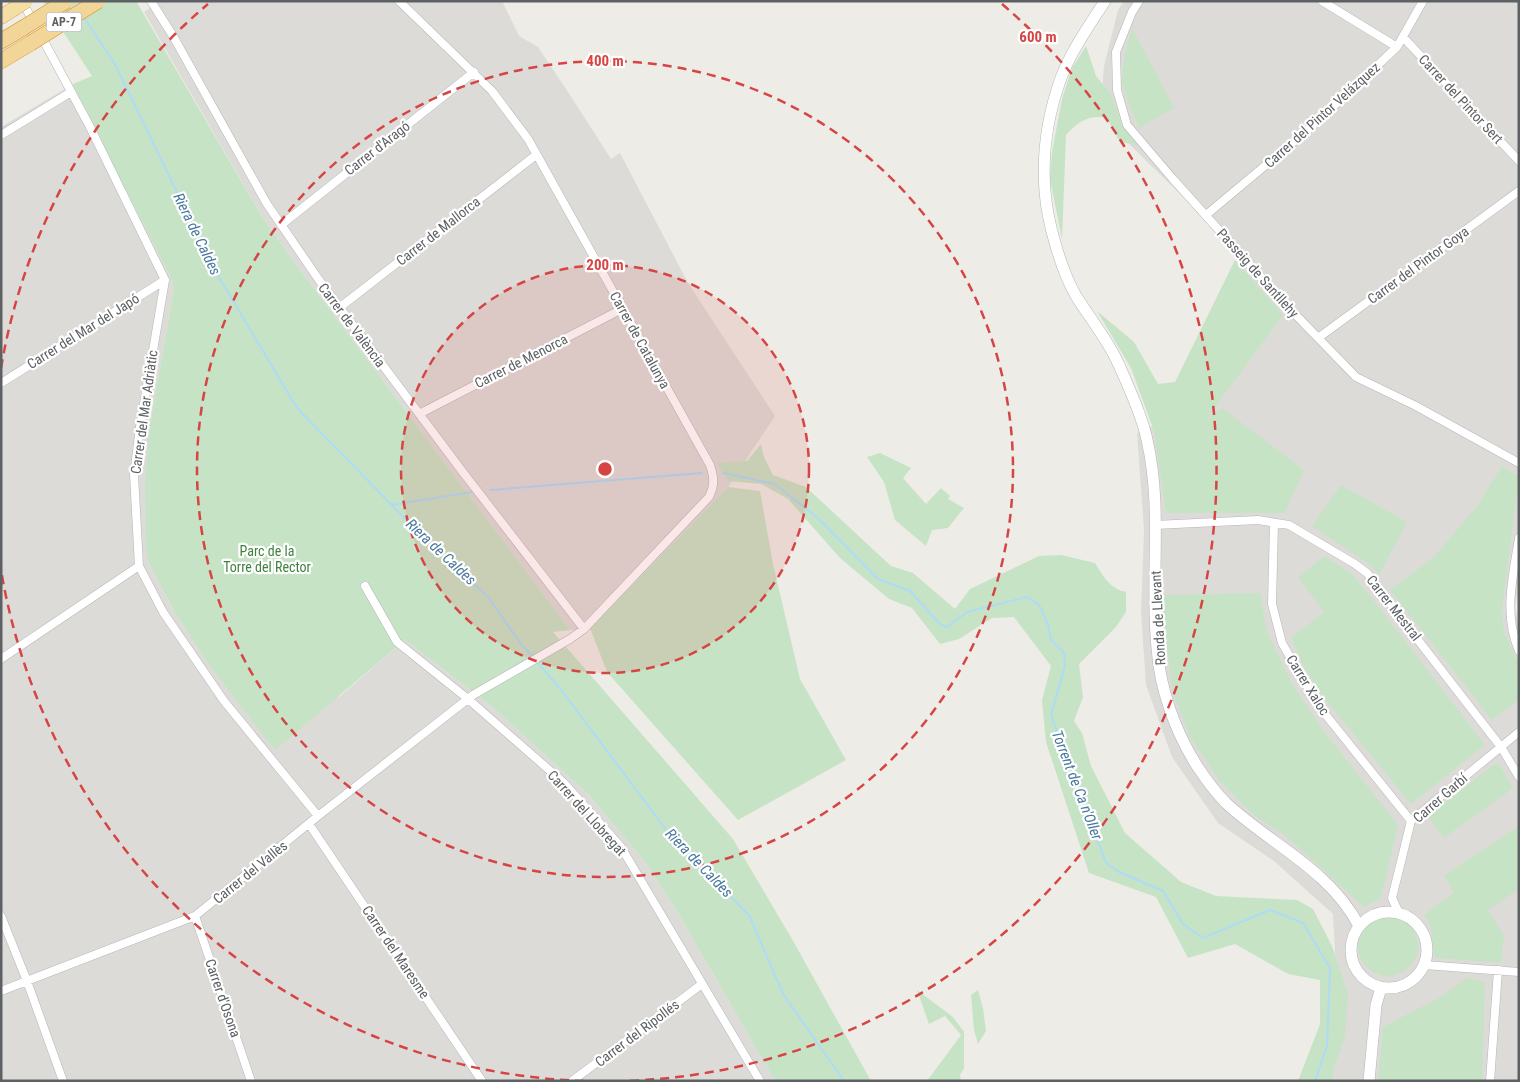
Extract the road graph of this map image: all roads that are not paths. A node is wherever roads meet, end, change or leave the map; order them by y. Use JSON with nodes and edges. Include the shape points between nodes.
{"nodes":[{"id":1,"x":26,"y":1,"type":"edge"},
{"id":2,"x":66,"y":1,"type":"edge"},
{"id":3,"x":98,"y":1,"type":"edge"},
{"id":4,"x":151,"y":1,"type":"edge"},
{"id":5,"x":399,"y":1,"type":"edge"},
{"id":6,"x":1105,"y":1,"type":"edge"},
{"id":7,"x":1140,"y":1,"type":"edge"},
{"id":8,"x":1322,"y":1,"type":"edge"},
{"id":9,"x":1423,"y":1,"type":"edge"},
{"id":10,"x":12,"y":10,"type":"edge"},
{"id":11,"x":1403,"y":37,"type":"junction"},
{"id":12,"x":1,"y":41,"type":"edge"},
{"id":13,"x":1397,"y":47,"type":"junction"},
{"id":14,"x":1,"y":61,"type":"edge"},
{"id":15,"x":474,"y":72,"type":"junction"},
{"id":16,"x":71,"y":92,"type":"junction"},
{"id":17,"x":1,"y":135,"type":"edge"},
{"id":18,"x":536,"y":155,"type":"junction"},
{"id":19,"x":1519,"y":161,"type":"edge"},
{"id":20,"x":1519,"y":191,"type":"edge"},
{"id":21,"x":1206,"y":215,"type":"junction"},
{"id":22,"x":281,"y":225,"type":"junction"},
{"id":23,"x":165,"y":280,"type":"junction"},
{"id":24,"x":339,"y":308,"type":"junction"},
{"id":25,"x":622,"y":309,"type":"junction"},
{"id":26,"x":1318,"y":338,"type":"junction"},
{"id":27,"x":1,"y":383,"type":"edge"},
{"id":28,"x":419,"y":414,"type":"junction"},
{"id":29,"x":1519,"y":464,"type":"edge"},
{"id":30,"x":1274,"y":523,"type":"junction"},
{"id":31,"x":1155,"y":525,"type":"junction"},
{"id":32,"x":1519,"y":538,"type":"edge"},
{"id":33,"x":139,"y":566,"type":"junction"},
{"id":34,"x":365,"y":586,"type":"dead end"},
{"id":35,"x":584,"y":629,"type":"junction"},
{"id":36,"x":1519,"y":651,"type":"edge"},
{"id":37,"x":1,"y":659,"type":"edge"},
{"id":38,"x":506,"y":675,"type":"joint"},
{"id":39,"x":468,"y":699,"type":"junction"},
{"id":40,"x":1519,"y":732,"type":"edge"},
{"id":41,"x":1501,"y":747,"type":"junction"},
{"id":42,"x":1519,"y":777,"type":"edge"},
{"id":43,"x":318,"y":816,"type":"junction"},
{"id":44,"x":1410,"y":821,"type":"junction"},
{"id":45,"x":309,"y":824,"type":"junction"},
{"id":46,"x":1398,"y":914,"type":"junction"},
{"id":47,"x":1,"y":916,"type":"edge"},
{"id":48,"x":195,"y":916,"type":"junction"},
{"id":49,"x":1359,"y":926,"type":"junction"},
{"id":50,"x":1424,"y":965,"type":"junction"},
{"id":51,"x":1498,"y":970,"type":"junction"},
{"id":52,"x":1519,"y":972,"type":"edge"},
{"id":53,"x":27,"y":981,"type":"junction"},
{"id":54,"x":702,"y":984,"type":"junction"},
{"id":55,"x":1381,"y":988,"type":"junction"},
{"id":56,"x":1,"y":991,"type":"edge"},
{"id":57,"x":63,"y":1081,"type":"edge"},
{"id":58,"x":251,"y":1081,"type":"edge"},
{"id":59,"x":482,"y":1081,"type":"edge"},
{"id":60,"x":572,"y":1081,"type":"edge"},
{"id":61,"x":760,"y":1081,"type":"edge"},
{"id":62,"x":1369,"y":1081,"type":"edge"},
{"id":63,"x":1490,"y":1081,"type":"edge"}],
"edges":[{"from":1,"to":10,"type":"highway","bridge":true},
{"from":2,"to":12,"type":"highway","number":"AP-7","bridge":true},
{"from":3,"to":14,"type":"highway","number":"AP-7","bridge":true},
{"from":4,"to":22,"type":"street","name":"Carrer de València"},
{"from":5,"to":15,"type":"street","name":"Carrer de Catalunya"},
{"from":6,"to":31,"type":"main road","name":"Ronda de Llevant","via":[[1061,77],[1044,155],[1045,192],[1050,225],[1075,293],[1114,353],[1140,414],[1148,441],[1156,500]]},
{"from":7,"to":21,"type":"street","name":"Passeig de Santllehy","via":[[1132,12],[1116,52],[1117,90],[1127,124]]},
{"from":8,"to":13,"type":"street"},
{"from":9,"to":11,"type":"street","name":"Carrer del Pintor Velázquez"},
{"from":10,"to":16,"type":"street"},
{"from":11,"to":13,"type":"street","name":"Carrer del Pintor Velázquez"},
{"from":11,"to":19,"type":"street","name":"Carrer del Pintor Sert"},
{"from":13,"to":21,"type":"street","name":"Carrer del Pintor Velázquez","via":[[1309,129]]},
{"from":15,"to":18,"type":"street","name":"Carrer de Catalunya","via":[[528,139]]},
{"from":15,"to":22,"type":"street","name":"Carrer d'Aragó"},
{"from":16,"to":17,"type":"street"},
{"from":16,"to":23,"type":"street"},
{"from":18,"to":24,"type":"street","name":"Carrer de Mallorca"},
{"from":18,"to":25,"type":"street","name":"Carrer de Catalunya"},
{"from":20,"to":26,"type":"street","name":"Carrer del Pintor Goya"},
{"from":21,"to":26,"type":"street","name":"Passeig de Santllehy"},
{"from":22,"to":24,"type":"street","name":"Carrer de València"},
{"from":23,"to":27,"type":"street","name":"Carrer del Mar del Japó"},
{"from":23,"to":33,"type":"street","name":"Carrer del Mar Adriàtic","via":[[134,475]]},
{"from":24,"to":28,"type":"street","name":"Carrer de València"},
{"from":25,"to":28,"type":"street","name":"Carrer de Menorca"},
{"from":25,"to":35,"type":"street","name":"Carrer de Catalunya","via":[[710,465],[714,482],[709,497]]},
{"from":26,"to":29,"type":"street","name":"Passeig de Santllehy","via":[[1356,377],[1416,406]]},
{"from":28,"to":35,"type":"street","name":"Carrer de València"},
{"from":30,"to":31,"type":"street","name":"Carrer Mestral","via":[[1258,520]]},
{"from":30,"to":41,"type":"street","name":"Carrer Mestral","via":[[1289,525],[1367,573]]},
{"from":30,"to":44,"type":"street","name":"Carrer Xaloc","via":[[1272,604],[1282,643],[1317,704]]},
{"from":31,"to":49,"type":"main road","name":"Ronda de Llevant","via":[[1157,650],[1165,696],[1178,730],[1197,766],[1225,802],[1330,886],[1350,908]]},
{"from":32,"to":36,"type":"street","via":[[1509,604],[1510,623]]},
{"from":33,"to":37,"type":"street"},
{"from":33,"to":43,"type":"street","name":"Carrer del Mar Adriàtic","via":[[163,612],[224,701]]},
{"from":34,"to":39,"type":"street","name":"Carrer del Llobregat","via":[[397,642]]},
{"from":35,"to":38,"type":"street","name":"Carrer de Catalunya"},
{"from":38,"to":39,"type":"street","name":"Carrer del Vallès"},
{"from":39,"to":43,"type":"street","name":"Carrer del Vallès"},
{"from":39,"to":54,"type":"street","name":"Carrer del Llobregat","via":[[563,782],[621,847]]},
{"from":40,"to":41,"type":"street","name":"Carrer Garbí"},
{"from":41,"to":42,"type":"street","name":"Carrer Mestral"},
{"from":41,"to":44,"type":"street","name":"Carrer Garbí"},
{"from":43,"to":45,"type":"street","name":"Carrer del Vallès"},
{"from":44,"to":46,"type":"street","name":"Carrer Garbí","via":[[1392,898]]},
{"from":45,"to":48,"type":"street","name":"Carrer del Vallès"},
{"from":45,"to":59,"type":"street","name":"Carrer del Maresme"},
{"from":46,"to":49,"type":"main road","via":[[1385,912],[1370,917]]},
{"from":46,"to":50,"type":"main road","via":[[1416,924],[1422,932],[1427,952]]},
{"from":47,"to":53,"type":"street"},
{"from":48,"to":53,"type":"street","name":"Carrer del Vallès"},
{"from":48,"to":58,"type":"street","name":"Carrer d'Osona"},
{"from":49,"to":55,"type":"main road","via":[[1350,954],[1354,967],[1363,979]]},
{"from":50,"to":51,"type":"street"},
{"from":50,"to":55,"type":"main road","via":[[1406,984]]},
{"from":51,"to":52,"type":"street"},
{"from":51,"to":63,"type":"street"},
{"from":53,"to":56,"type":"street","name":"Carrer del Vallès"},
{"from":53,"to":57,"type":"street"},
{"from":54,"to":60,"type":"street","name":"Carrer del Ripollés"},
{"from":54,"to":61,"type":"street","name":"Carrer del Llobregat"},
{"from":55,"to":62,"type":"main road","via":[[1376,1005]]}]}
